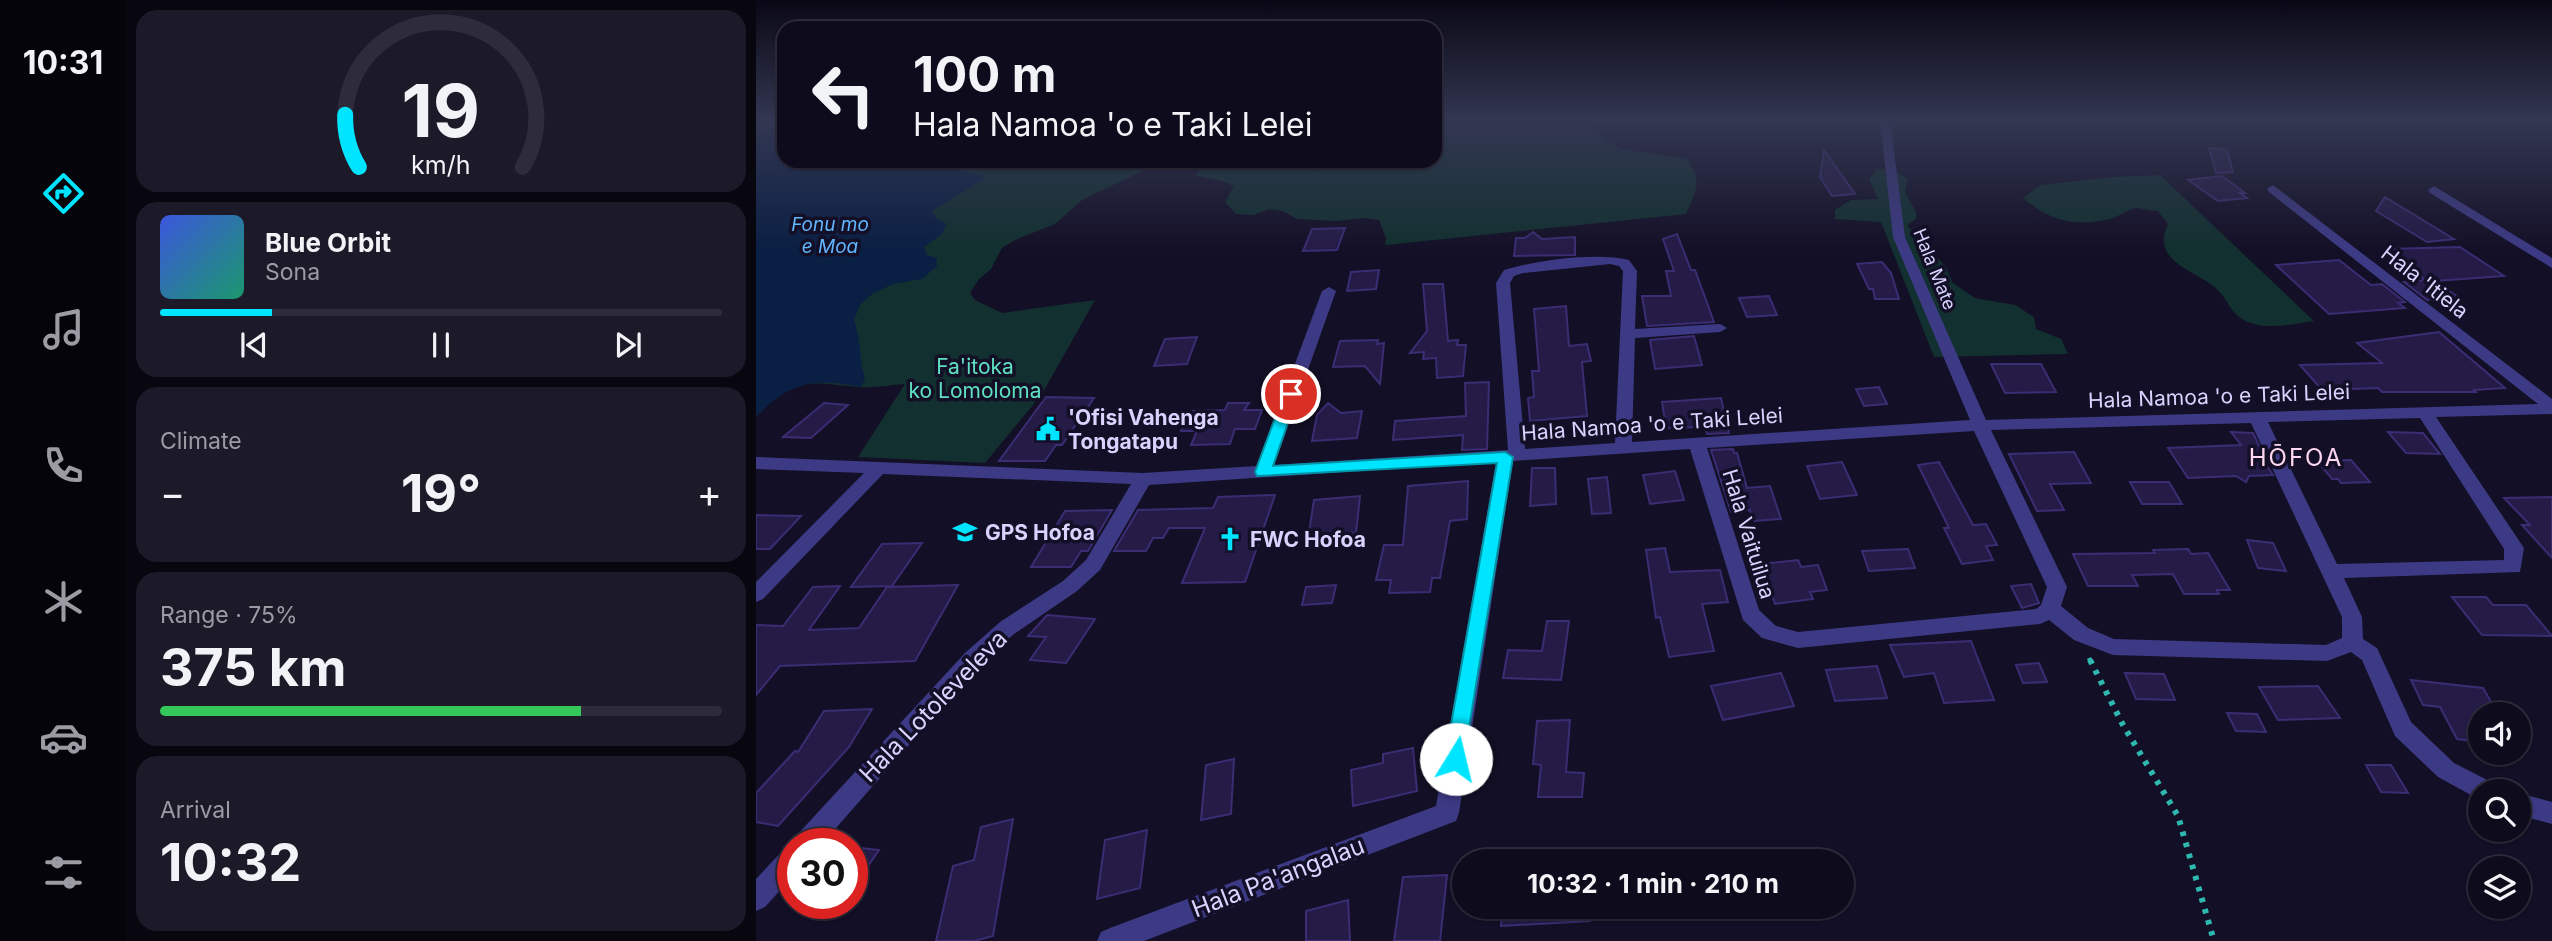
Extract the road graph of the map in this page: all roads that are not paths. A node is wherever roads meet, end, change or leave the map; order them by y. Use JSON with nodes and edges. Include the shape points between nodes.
{"nodes":[{"id":1,"x":1890,"y":164,"type":"edge"},
{"id":2,"x":2273,"y":189,"type":"dead end"},
{"id":3,"x":2434,"y":190,"type":"dead end"},
{"id":4,"x":2552,"y":264,"type":"edge"},
{"id":5,"x":1329,"y":290,"type":"dead end"},
{"id":6,"x":1720,"y":328,"type":"dead end"},
{"id":7,"x":1627,"y":334,"type":"junction"},
{"id":8,"x":2552,"y":408,"type":"edge"},
{"id":9,"x":2424,"y":412,"type":"junction"},
{"id":10,"x":2257,"y":418,"type":"junction"},
{"id":11,"x":1980,"y":425,"type":"junction"},
{"id":12,"x":1697,"y":443,"type":"junction"},
{"id":13,"x":1623,"y":448,"type":"junction"},
{"id":14,"x":1511,"y":456,"type":"junction"},
{"id":15,"x":756,"y":463,"type":"edge"},
{"id":16,"x":879,"y":468,"type":"junction"},
{"id":17,"x":1263,"y":472,"type":"junction"},
{"id":18,"x":1143,"y":480,"type":"junction"},
{"id":19,"x":2331,"y":570,"type":"junction"},
{"id":20,"x":756,"y":594,"type":"edge"},
{"id":21,"x":2050,"y":609,"type":"junction"},
{"id":22,"x":2353,"y":643,"type":"junction"},
{"id":23,"x":2468,"y":782,"type":"edge"},
{"id":24,"x":2531,"y":807,"type":"edge"},
{"id":25,"x":2552,"y":813,"type":"edge"},
{"id":26,"x":819,"y":828,"type":"edge"},
{"id":27,"x":777,"y":875,"type":"edge"},
{"id":28,"x":756,"y":898,"type":"edge"},
{"id":29,"x":1110,"y":941,"type":"edge"}],
"edges":[{"from":1,"to":11,"type":"street","name":"Hala Mate","via":[[1899,237]]},
{"from":2,"to":8,"type":"street","name":"Hala 'Itiela"},
{"from":3,"to":4,"type":"street"},
{"from":5,"to":17,"type":"street"},
{"from":6,"to":7,"type":"street"},
{"from":7,"to":13,"type":"street"},
{"from":7,"to":14,"type":"street","via":[[1630,271],[1624,263],[1610,260],[1509,273],[1503,283]]},
{"from":8,"to":9,"type":"street","name":"Hala Namoa 'o e Taki Lelei"},
{"from":9,"to":10,"type":"street","name":"Hala Namoa 'o e Taki Lelei"},
{"from":9,"to":19,"type":"street","via":[[2514,548],[2513,567]]},
{"from":10,"to":11,"type":"street","name":"Hala Namoa 'o e Taki Lelei"},
{"from":10,"to":19,"type":"street"},
{"from":11,"to":12,"type":"street","name":"Hala Namoa 'o e Taki Lelei"},
{"from":11,"to":21,"type":"street","name":"Hala Mate","via":[[2057,587]]},
{"from":12,"to":13,"type":"street","name":"Hala Namoa 'o e Taki Lelei"},
{"from":12,"to":21,"type":"street","name":"Hala Vaituilua","via":[[1750,614],[1769,632],[1798,640],[2040,615]]},
{"from":13,"to":14,"type":"street","name":"Hala Namoa 'o e Taki Lelei"},
{"from":14,"to":17,"type":"street","name":"Hala Namoa 'o e Taki Lelei"},
{"from":14,"to":29,"type":"street","name":"Hala Pa'angalau","via":[[1447,813]]},
{"from":15,"to":16,"type":"street","name":"Hala Namoa 'o e Taki Lelei"},
{"from":16,"to":18,"type":"street","name":"Hala Namoa 'o e Taki Lelei"},
{"from":16,"to":20,"type":"street"},
{"from":17,"to":18,"type":"street","name":"Hala Namoa 'o e Taki Lelei"},
{"from":18,"to":26,"type":"street","name":"Hala Lotoleveleva","via":[[1093,565],[972,659]]},
{"from":19,"to":22,"type":"street","via":[[2352,617]]},
{"from":21,"to":22,"type":"street","via":[[2081,634],[2113,647],[2327,653]]},
{"from":22,"to":23,"type":"street","via":[[2370,654],[2403,729],[2446,770]]},
{"from":24,"to":25,"type":"street"},
{"from":27,"to":28,"type":"street"}]}
